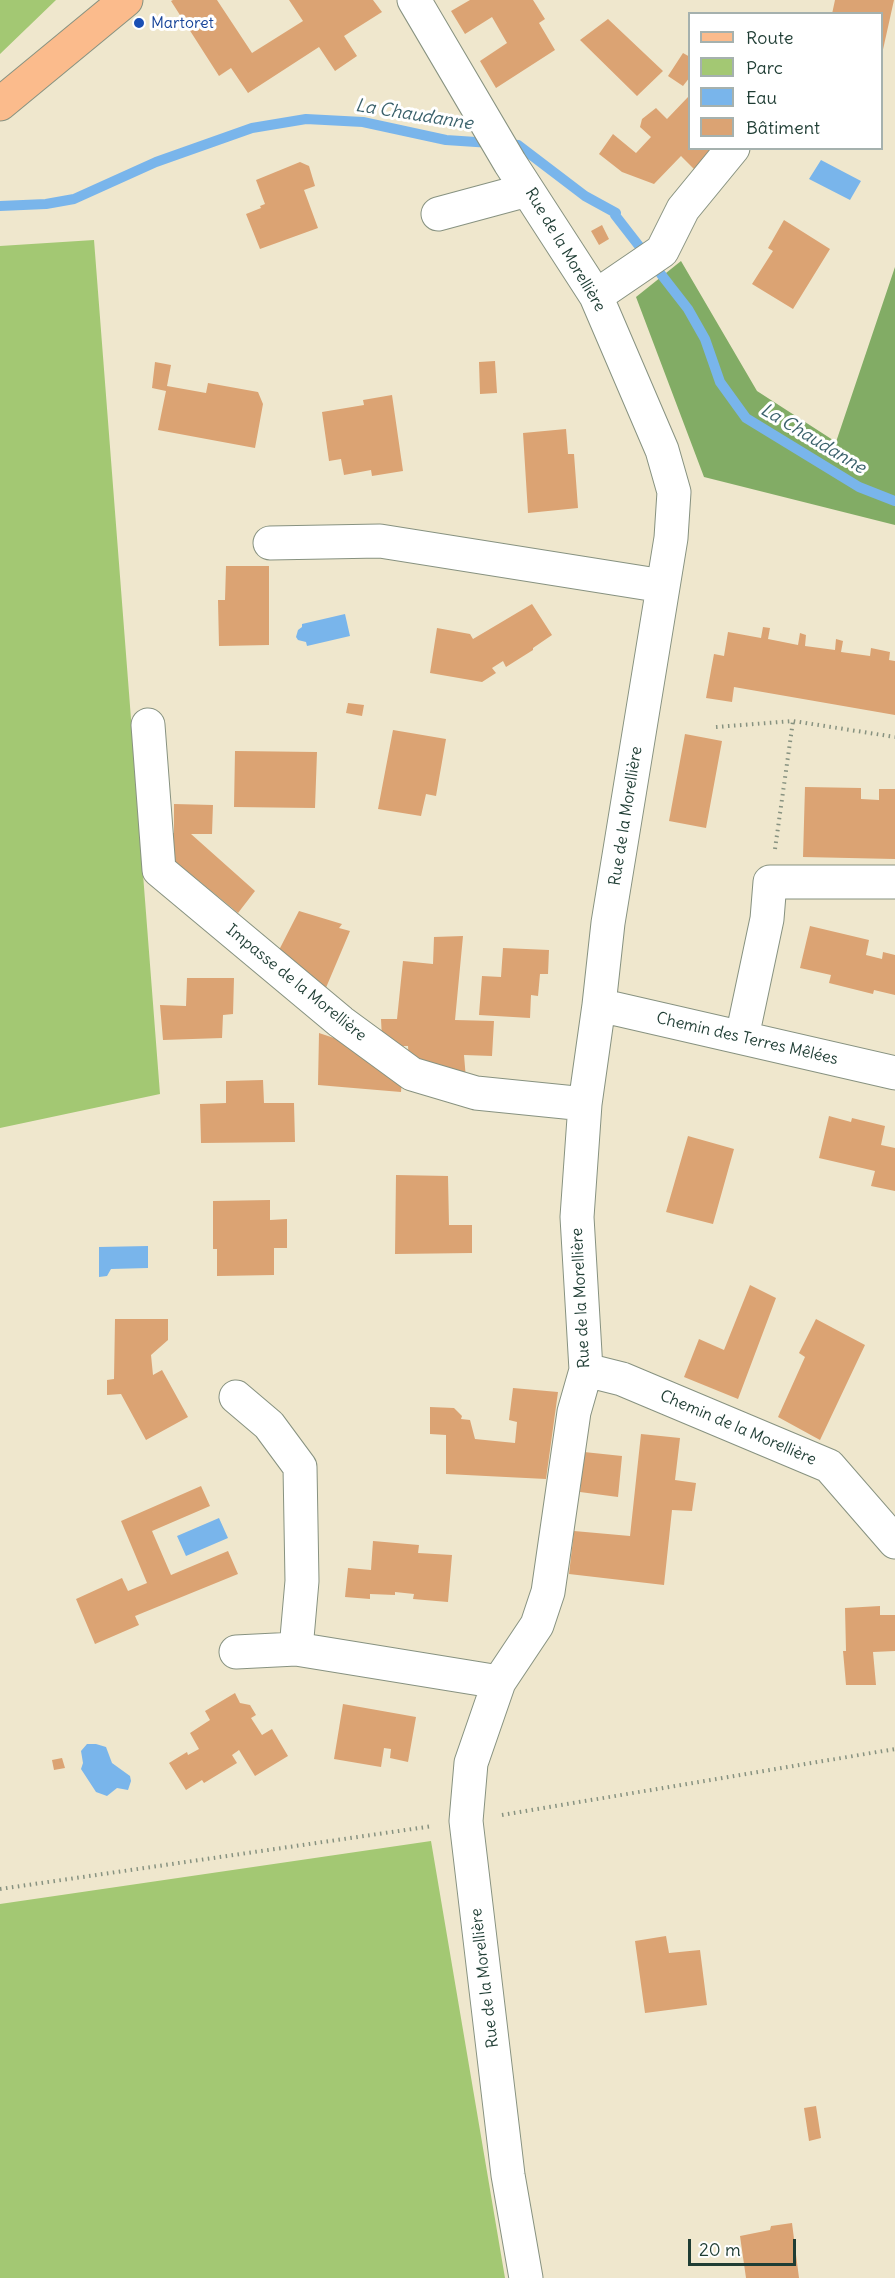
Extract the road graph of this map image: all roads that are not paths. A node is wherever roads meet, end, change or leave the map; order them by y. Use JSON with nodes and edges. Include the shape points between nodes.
{"nodes":[{"id":1,"x":126,"y":0,"type":"edge"},
{"id":2,"x":414,"y":0,"type":"edge"},
{"id":3,"x":0,"y":104,"type":"edge"},
{"id":4,"x":731,"y":150,"type":"edge"},
{"id":5,"x":519,"y":176,"type":"junction"},
{"id":6,"x":438,"y":214,"type":"dead end"},
{"id":7,"x":596,"y":296,"type":"junction"},
{"id":8,"x":270,"y":543,"type":"dead end"},
{"id":9,"x":663,"y":586,"type":"junction"},
{"id":10,"x":148,"y":725,"type":"dead end"},
{"id":11,"x":895,"y":882,"type":"edge"},
{"id":12,"x":600,"y":1005,"type":"junction"},
{"id":13,"x":742,"y":1037,"type":"junction"},
{"id":14,"x":895,"y":1073,"type":"edge"},
{"id":15,"x":585,"y":1104,"type":"junction"},
{"id":16,"x":586,"y":1370,"type":"junction"},
{"id":17,"x":236,"y":1397,"type":"dead end"},
{"id":18,"x":895,"y":1542,"type":"edge"},
{"id":19,"x":296,"y":1649,"type":"junction"},
{"id":20,"x":236,"y":1652,"type":"dead end"},
{"id":21,"x":499,"y":1682,"type":"junction"},
{"id":22,"x":526,"y":2278,"type":"edge"}],
"edges":[{"from":1,"to":3,"type":"main road"},
{"from":2,"to":5,"type":"street","name":"Rue de la Morellière"},
{"from":4,"to":7,"type":"street","via":[[683,209],[662,251]]},
{"from":5,"to":6,"type":"street"},
{"from":5,"to":7,"type":"street","name":"Rue de la Morellière"},
{"from":7,"to":9,"type":"street","name":"Rue de la Morellière","via":[[662,450],[674,492]]},
{"from":8,"to":9,"type":"street","via":[[380,542]]},
{"from":9,"to":12,"type":"street","name":"Rue de la Morellière","via":[[608,923]]},
{"from":10,"to":15,"type":"street","name":"Impasse de la Morellière","via":[[159,870],[341,1022],[412,1074],[477,1093]]},
{"from":11,"to":13,"type":"street","via":[[770,882],[767,919]]},
{"from":12,"to":13,"type":"street","name":"Chemin des Terres Mêlées"},
{"from":12,"to":15,"type":"street","name":"Rue de la Morellière"},
{"from":13,"to":14,"type":"street","name":"Chemin des Terres Mêlées"},
{"from":15,"to":16,"type":"street","name":"Rue de la Morellière","via":[[577,1217]]},
{"from":16,"to":18,"type":"street","name":"Chemin de la Morellière","via":[[622,1378],[829,1466]]},
{"from":16,"to":21,"type":"street","name":"Rue de la Morellière","via":[[574,1412],[548,1592],[537,1625]]},
{"from":17,"to":19,"type":"street","via":[[269,1425],[300,1467],[302,1581]]},
{"from":19,"to":20,"type":"street"},
{"from":19,"to":21,"type":"street"},
{"from":21,"to":22,"type":"street","name":"Rue de la Morellière","via":[[471,1763],[466,1821],[508,2175]]}]}
